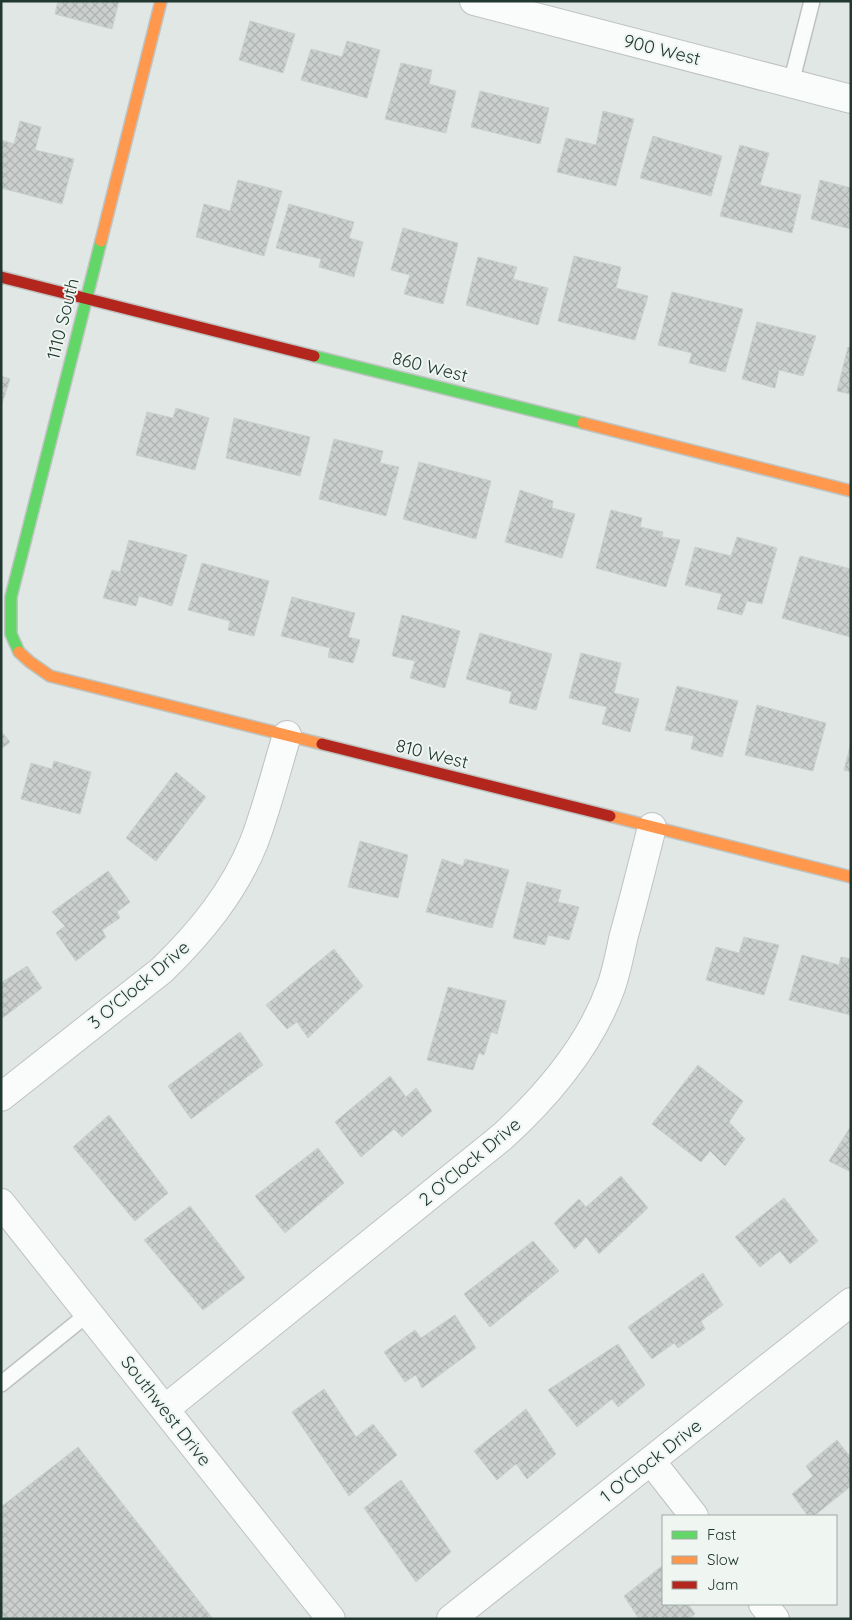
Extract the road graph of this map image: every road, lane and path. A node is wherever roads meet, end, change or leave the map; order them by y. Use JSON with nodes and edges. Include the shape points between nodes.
{"nodes":[{"id":1,"x":161,"y":1,"type":"edge"},
{"id":2,"x":474,"y":1,"type":"edge"},
{"id":3,"x":812,"y":1,"type":"edge"},
{"id":4,"x":791,"y":83,"type":"junction"},
{"id":5,"x":851,"y":99,"type":"edge"},
{"id":6,"x":1,"y":277,"type":"edge"},
{"id":7,"x":86,"y":299,"type":"junction"},
{"id":8,"x":851,"y":491,"type":"edge"},
{"id":9,"x":15,"y":646,"type":"joint"},
{"id":10,"x":287,"y":736,"type":"junction"},
{"id":11,"x":652,"y":827,"type":"junction"},
{"id":12,"x":851,"y":877,"type":"edge"},
{"id":13,"x":1,"y":1097,"type":"edge"},
{"id":14,"x":1,"y":1203,"type":"edge"},
{"id":15,"x":851,"y":1302,"type":"edge"},
{"id":16,"x":89,"y":1313,"type":"junction"},
{"id":17,"x":1,"y":1384,"type":"edge"},
{"id":18,"x":165,"y":1409,"type":"junction"},
{"id":19,"x":651,"y":1461,"type":"junction"},
{"id":20,"x":693,"y":1515,"type":"edge"},
{"id":21,"x":764,"y":1605,"type":"edge"},
{"id":22,"x":331,"y":1619,"type":"edge"},
{"id":23,"x":451,"y":1619,"type":"edge"},
{"id":24,"x":775,"y":1619,"type":"edge"}],
"edges":[{"from":1,"to":7,"type":"street","name":"1110 South"},
{"from":2,"to":4,"type":"street","name":"900 West"},
{"from":3,"to":4,"type":"lane"},
{"from":4,"to":5,"type":"street","name":"900 West"},
{"from":6,"to":7,"type":"street","name":"860 West"},
{"from":7,"to":8,"type":"street","name":"860 West"},
{"from":7,"to":9,"type":"street","name":"1110 South","via":[[11,597],[10,623]]},
{"from":9,"to":10,"type":"street","name":"810 West","via":[[50,676]]},
{"from":10,"to":11,"type":"street","name":"810 West"},
{"from":10,"to":13,"type":"street","name":"3 O'Clock Drive","via":[[254,842],[240,871],[206,924],[162,970]]},
{"from":11,"to":12,"type":"street","name":"810 West"},
{"from":11,"to":18,"type":"street","name":"2 O'Clock Drive","via":[[611,986],[584,1042],[547,1093],[502,1137]]},
{"from":14,"to":16,"type":"street","name":"Southwest Drive"},
{"from":15,"to":19,"type":"street","name":"1 O'Clock Drive"},
{"from":16,"to":17,"type":"lane"},
{"from":16,"to":18,"type":"street","name":"Southwest Drive"},
{"from":18,"to":22,"type":"street","name":"Southwest Drive"},
{"from":19,"to":20,"type":"street"},
{"from":19,"to":23,"type":"street","name":"1 O'Clock Drive"},
{"from":21,"to":24,"type":"street"}]}
